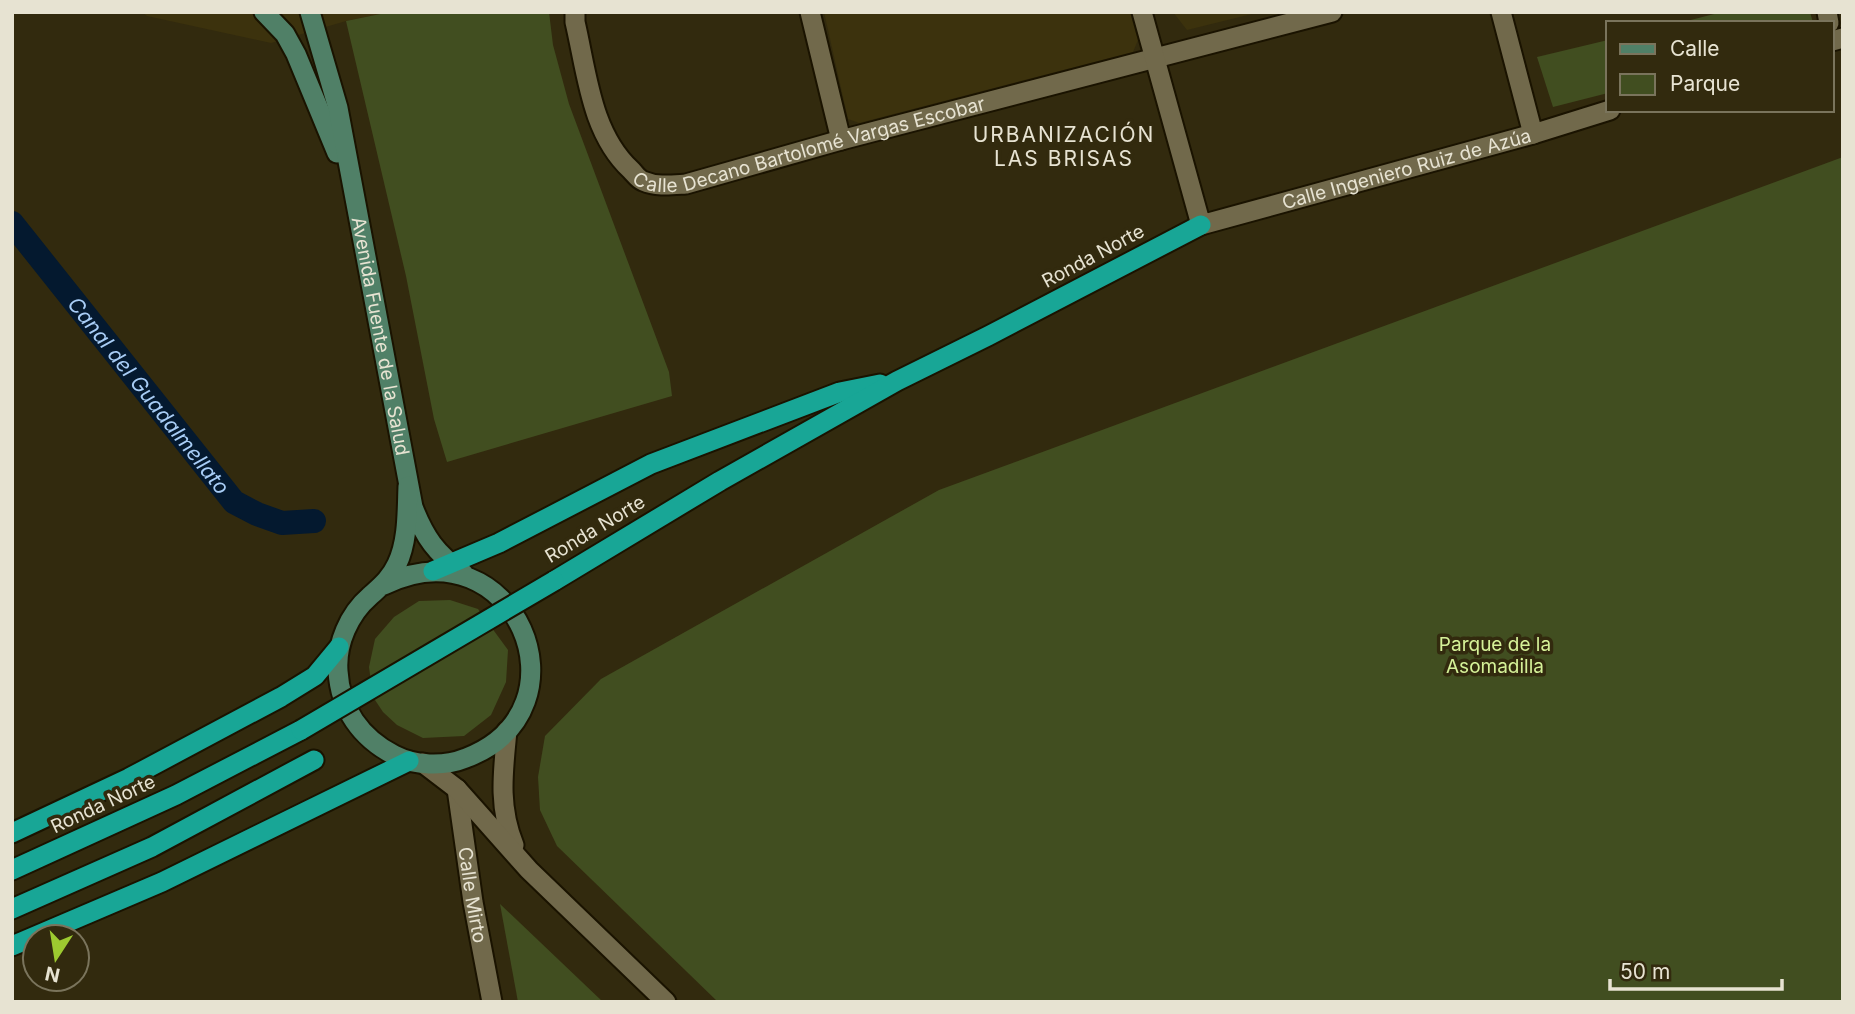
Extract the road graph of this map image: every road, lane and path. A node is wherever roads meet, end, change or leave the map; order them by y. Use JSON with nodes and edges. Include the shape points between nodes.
{"nodes":[{"id":1,"x":264,"y":12,"type":"edge"},
{"id":2,"x":310,"y":12,"type":"edge"},
{"id":3,"x":575,"y":12,"type":"edge"},
{"id":4,"x":810,"y":12,"type":"edge"},
{"id":5,"x":1142,"y":12,"type":"edge"},
{"id":6,"x":1332,"y":12,"type":"edge"},
{"id":7,"x":1501,"y":12,"type":"edge"},
{"id":8,"x":1156,"y":57,"type":"junction"},
{"id":9,"x":1606,"y":111,"type":"edge"},
{"id":10,"x":1533,"y":134,"type":"junction"},
{"id":11,"x":841,"y":140,"type":"junction"},
{"id":12,"x":351,"y":189,"type":"junction"},
{"id":13,"x":1201,"y":225,"type":"junction"},
{"id":14,"x":897,"y":381,"type":"junction"},
{"id":15,"x":408,"y":486,"type":"junction"},
{"id":16,"x":442,"y":568,"type":"junction"},
{"id":17,"x":384,"y":585,"type":"junction"},
{"id":18,"x":340,"y":647,"type":"junction"},
{"id":19,"x":507,"y":731,"type":"junction"},
{"id":20,"x":314,"y":760,"type":"dead end"},
{"id":21,"x":416,"y":762,"type":"junction"},
{"id":22,"x":457,"y":789,"type":"junction"},
{"id":23,"x":12,"y":833,"type":"edge"},
{"id":24,"x":12,"y":870,"type":"edge"},
{"id":25,"x":529,"y":870,"type":"junction"},
{"id":26,"x":12,"y":909,"type":"edge"},
{"id":27,"x":12,"y":946,"type":"edge"},
{"id":28,"x":492,"y":1002,"type":"edge"},
{"id":29,"x":666,"y":1002,"type":"edge"}],
"edges":[{"from":1,"to":12,"type":"main road","via":[[296,54]]},
{"from":2,"to":12,"type":"main road","via":[[338,108]]},
{"from":3,"to":11,"type":"street","name":"Calle Decano Bartolomé Vargas Escobar","via":[[602,131],[619,159],[641,180],[663,186],[685,184]]},
{"from":4,"to":11,"type":"street"},
{"from":5,"to":8,"type":"street"},
{"from":6,"to":8,"type":"street","name":"Calle Decano Bartolomé Vargas Escobar"},
{"from":7,"to":10,"type":"street"},
{"from":8,"to":11,"type":"street","name":"Calle Decano Bartolomé Vargas Escobar"},
{"from":8,"to":13,"type":"street"},
{"from":9,"to":10,"type":"street","name":"Calle Ingeniero Ruiz de Azúa"},
{"from":10,"to":13,"type":"street","name":"Calle Ingeniero Ruiz de Azúa"},
{"from":12,"to":15,"type":"main road","name":"Avenida Fuente de la Salud"},
{"from":13,"to":14,"type":"highway","name":"Ronda Norte"},
{"from":14,"to":16,"type":"highway","via":[[840,391],[651,464]]},
{"from":14,"to":24,"type":"highway","name":"Ronda Norte","bridge":true,"via":[[301,730],[176,795]]},
{"from":15,"to":16,"type":"main road","via":[[427,539],[444,559]]},
{"from":15,"to":17,"type":"main road","via":[[401,554]]},
{"from":16,"to":17,"type":"main road"},
{"from":16,"to":19,"type":"main road","via":[[469,578],[506,603],[527,641],[529,685],[523,707]]},
{"from":17,"to":18,"type":"main road","via":[[355,611]]},
{"from":18,"to":21,"type":"main road","via":[[337,669],[348,712],[377,746]]},
{"from":18,"to":23,"type":"highway","via":[[316,676],[281,697]]},
{"from":19,"to":21,"type":"main road","via":[[469,757],[442,764]]},
{"from":19,"to":25,"type":"street","via":[[506,824]]},
{"from":20,"to":26,"type":"highway","via":[[152,847]]},
{"from":21,"to":22,"type":"street"},
{"from":21,"to":27,"type":"highway","via":[[162,882]]},
{"from":22,"to":25,"type":"street"},
{"from":22,"to":28,"type":"street","name":"Calle Mirto"},
{"from":25,"to":29,"type":"street"}]}
